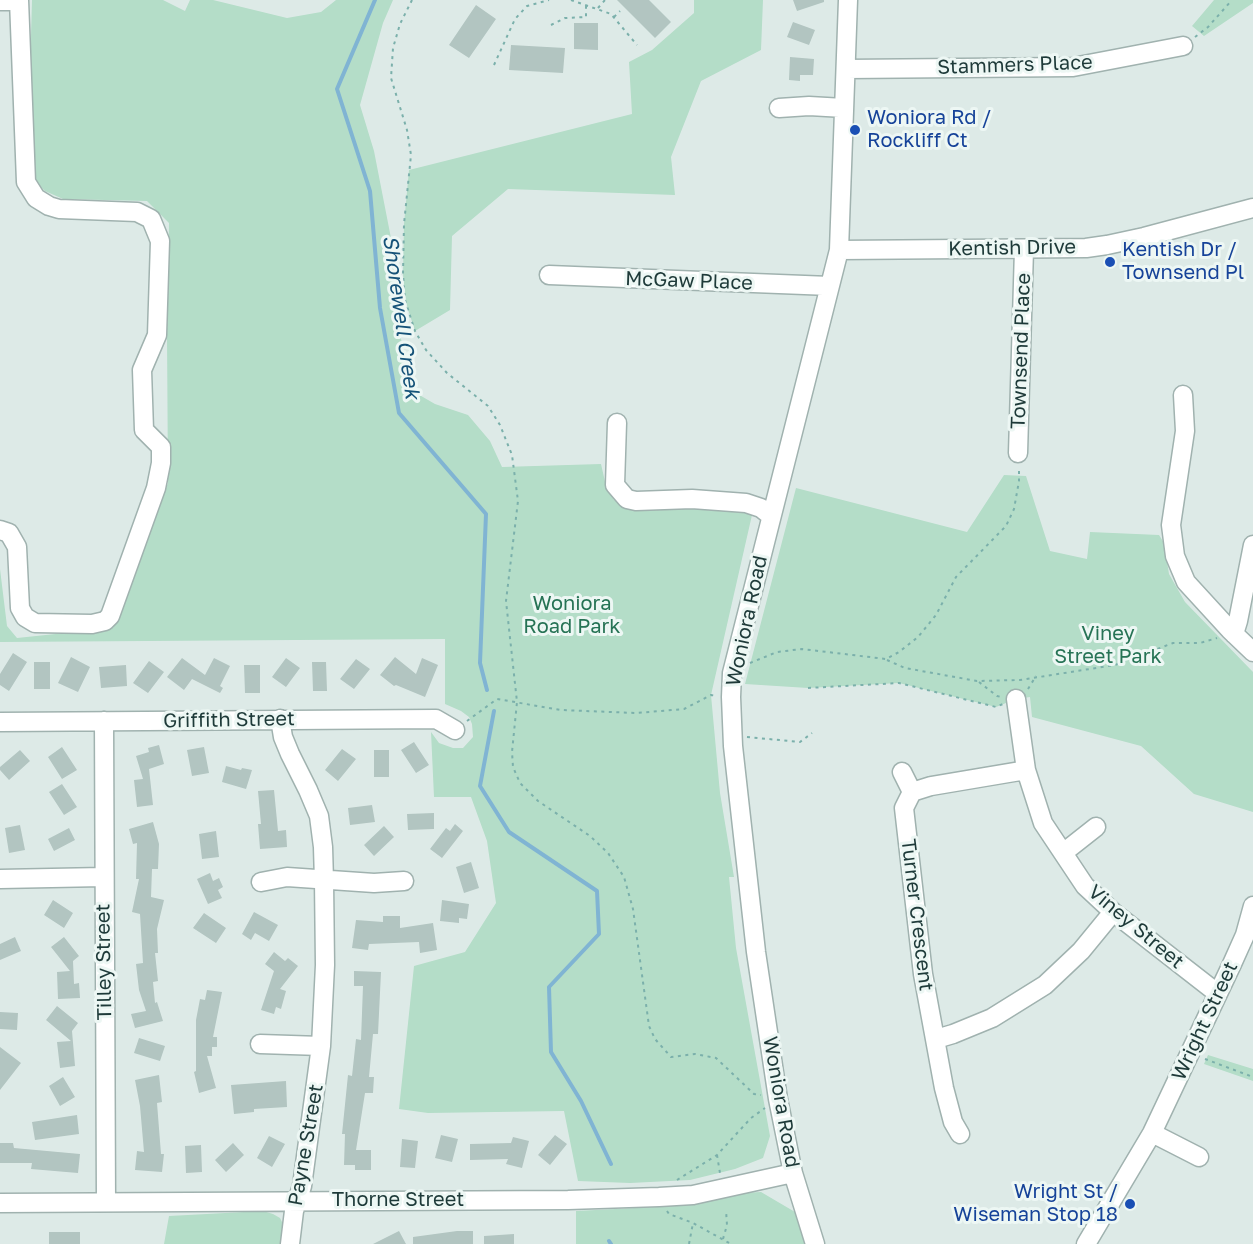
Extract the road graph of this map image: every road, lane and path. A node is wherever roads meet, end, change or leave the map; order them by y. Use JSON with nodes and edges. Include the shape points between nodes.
{"nodes":[{"id":1,"x":412,"y":0,"type":"edge"},
{"id":2,"x":549,"y":0,"type":"edge"},
{"id":3,"x":571,"y":0,"type":"edge"},
{"id":4,"x":605,"y":0,"type":"edge"},
{"id":5,"x":848,"y":0,"type":"edge"},
{"id":6,"x":1232,"y":0,"type":"edge"},
{"id":7,"x":0,"y":1,"type":"edge"},
{"id":8,"x":20,"y":1,"type":"edge"},
{"id":9,"x":586,"y":5,"type":"junction"},
{"id":10,"x":598,"y":8,"type":"junction"},
{"id":11,"x":620,"y":11,"type":"dead end"},
{"id":12,"x":614,"y":17,"type":"junction"},
{"id":13,"x":551,"y":25,"type":"dead end"},
{"id":14,"x":637,"y":45,"type":"dead end"},
{"id":15,"x":1183,"y":46,"type":"joint"},
{"id":16,"x":494,"y":65,"type":"dead end"},
{"id":17,"x":846,"y":69,"type":"junction"},
{"id":18,"x":779,"y":108,"type":"dead end"},
{"id":19,"x":844,"y":108,"type":"junction"},
{"id":20,"x":1253,"y":208,"type":"edge"},
{"id":21,"x":1024,"y":249,"type":"junction"},
{"id":22,"x":839,"y":250,"type":"junction"},
{"id":23,"x":549,"y":275,"type":"dead end"},
{"id":24,"x":830,"y":286,"type":"junction"},
{"id":25,"x":1183,"y":395,"type":"dead end"},
{"id":26,"x":617,"y":423,"type":"dead end"},
{"id":27,"x":1018,"y":453,"type":"joint"},
{"id":28,"x":771,"y":516,"type":"junction"},
{"id":29,"x":0,"y":530,"type":"edge"},
{"id":30,"x":1253,"y":545,"type":"edge"},
{"id":31,"x":1232,"y":632,"type":"junction"},
{"id":32,"x":1253,"y":651,"type":"edge"},
{"id":33,"x":886,"y":659,"type":"junction"},
{"id":34,"x":732,"y":673,"type":"junction"},
{"id":35,"x":977,"y":681,"type":"junction"},
{"id":36,"x":808,"y":688,"type":"dead end"},
{"id":37,"x":731,"y":697,"type":"junction"},
{"id":38,"x":1016,"y":699,"type":"junction"},
{"id":39,"x":517,"y":702,"type":"junction"},
{"id":40,"x":280,"y":719,"type":"junction"},
{"id":41,"x":104,"y":721,"type":"junction"},
{"id":42,"x":0,"y":722,"type":"edge"},
{"id":43,"x":455,"y":730,"type":"joint"},
{"id":44,"x":812,"y":733,"type":"dead end"},
{"id":45,"x":733,"y":746,"type":"junction"},
{"id":46,"x":1026,"y":770,"type":"junction"},
{"id":47,"x":902,"y":772,"type":"dead end"},
{"id":48,"x":912,"y":792,"type":"junction"},
{"id":49,"x":1096,"y":827,"type":"dead end"},
{"id":50,"x":1063,"y":853,"type":"junction"},
{"id":51,"x":103,"y":877,"type":"junction"},
{"id":52,"x":0,"y":879,"type":"edge"},
{"id":53,"x":324,"y":881,"type":"junction"},
{"id":54,"x":404,"y":881,"type":"dead end"},
{"id":55,"x":261,"y":882,"type":"dead end"},
{"id":56,"x":1253,"y":906,"type":"edge"},
{"id":57,"x":1113,"y":912,"type":"junction"},
{"id":58,"x":1217,"y":993,"type":"junction"},
{"id":59,"x":936,"y":1039,"type":"junction"},
{"id":60,"x":260,"y":1044,"type":"dead end"},
{"id":61,"x":321,"y":1046,"type":"junction"},
{"id":62,"x":1189,"y":1054,"type":"junction"},
{"id":63,"x":1253,"y":1077,"type":"edge"},
{"id":64,"x":778,"y":1099,"type":"junction"},
{"id":65,"x":1152,"y":1133,"type":"junction"},
{"id":66,"x":960,"y":1134,"type":"dead end"},
{"id":67,"x":717,"y":1155,"type":"junction"},
{"id":68,"x":1199,"y":1157,"type":"dead end"},
{"id":69,"x":793,"y":1173,"type":"junction"},
{"id":70,"x":720,"y":1176,"type":"dead end"},
{"id":71,"x":659,"y":1197,"type":"junction"},
{"id":72,"x":298,"y":1200,"type":"junction"},
{"id":73,"x":106,"y":1202,"type":"junction"},
{"id":74,"x":0,"y":1203,"type":"edge"},
{"id":75,"x":726,"y":1210,"type":"dead end"},
{"id":76,"x":693,"y":1223,"type":"junction"},
{"id":77,"x":723,"y":1239,"type":"junction"},
{"id":78,"x":290,"y":1244,"type":"edge"},
{"id":79,"x":689,"y":1244,"type":"edge"},
{"id":80,"x":731,"y":1244,"type":"edge"},
{"id":81,"x":815,"y":1244,"type":"edge"},
{"id":82,"x":1086,"y":1244,"type":"edge"}],
"edges":[{"from":1,"to":39,"type":"path","via":[[393,48],[391,78],[411,154],[404,224],[405,300],[426,350],[488,406],[512,455],[518,501],[506,601]]},
{"from":2,"to":16,"type":"path","via":[[526,6],[515,19]]},
{"from":3,"to":9,"type":"path"},
{"from":4,"to":10,"type":"path"},
{"from":5,"to":17,"type":"street","name":"Woniora Road"},
{"from":6,"to":15,"type":"path","via":[[1208,27]]},
{"from":7,"to":8,"type":"street"},
{"from":8,"to":29,"type":"street","via":[[26,182],[36,198],[59,209],[137,212],[151,219],[159,240],[157,336],[142,370],[144,430],[161,447],[161,463],[156,488],[105,621],[35,623],[26,617],[20,608],[16,547],[9,533]]},
{"from":9,"to":10,"type":"path"},
{"from":9,"to":13,"type":"path","via":[[586,17],[565,18]]},
{"from":10,"to":12,"type":"path"},
{"from":11,"to":12,"type":"path"},
{"from":12,"to":14,"type":"path"},
{"from":15,"to":17,"type":"street","name":"Stammers Place","via":[[1073,67]]},
{"from":17,"to":19,"type":"street","name":"Woniora Road"},
{"from":18,"to":19,"type":"street"},
{"from":19,"to":22,"type":"street","name":"Woniora Road"},
{"from":20,"to":21,"type":"street","name":"Kentish Drive","via":[[1107,246]]},
{"from":21,"to":22,"type":"street","name":"Kentish Drive"},
{"from":21,"to":27,"type":"street","name":"Townsend Place"},
{"from":22,"to":24,"type":"street","name":"Woniora Road"},
{"from":23,"to":24,"type":"street","name":"McGaw Place"},
{"from":24,"to":28,"type":"street","name":"Woniora Road"},
{"from":25,"to":31,"type":"street","via":[[1185,431],[1171,525],[1175,556],[1186,582]]},
{"from":26,"to":28,"type":"street","via":[[615,485],[627,499],[746,503]]},
{"from":27,"to":33,"type":"path","via":[[1018,490],[1006,525],[956,577],[936,615],[918,637]]},
{"from":28,"to":34,"type":"street","name":"Woniora Road"},
{"from":30,"to":31,"type":"street","via":[[1238,621]]},
{"from":31,"to":32,"type":"street"},
{"from":31,"to":35,"type":"path","via":[[1200,644],[1173,643],[1115,664],[1020,680]]},
{"from":33,"to":34,"type":"path","via":[[802,649],[777,652]]},
{"from":33,"to":35,"type":"path","via":[[905,668]]},
{"from":34,"to":37,"type":"street","name":"Woniora Road"},
{"from":35,"to":38,"type":"path","via":[[997,696]]},
{"from":36,"to":38,"type":"path","via":[[899,683],[996,707]]},
{"from":37,"to":39,"type":"path","via":[[711,695],[684,709],[636,713],[561,710]]},
{"from":37,"to":45,"type":"street","name":"Woniora Road"},
{"from":38,"to":46,"type":"street","name":"Viney Street"},
{"from":39,"to":43,"type":"path","via":[[497,699]]},
{"from":39,"to":64,"type":"path","via":[[512,752],[520,783],[538,801],[590,836],[608,853],[624,877],[633,909],[649,1026],[655,1039],[671,1057],[695,1054],[716,1058],[754,1094]]},
{"from":40,"to":41,"type":"street","name":"Griffith Street"},
{"from":40,"to":43,"type":"street","name":"Griffith Street","via":[[436,719]]},
{"from":40,"to":53,"type":"street","name":"Payne Street","via":[[290,754],[319,816]]},
{"from":41,"to":42,"type":"street","name":"Griffith Street"},
{"from":41,"to":51,"type":"street","name":"Tilley Street"},
{"from":44,"to":45,"type":"path","via":[[800,742],[743,737]]},
{"from":45,"to":64,"type":"street","name":"Woniora Road","via":[[756,952]]},
{"from":46,"to":48,"type":"street"},
{"from":46,"to":50,"type":"street","name":"Viney Street","via":[[1043,823]]},
{"from":47,"to":48,"type":"street"},
{"from":48,"to":59,"type":"street","name":"Turner Crescent","via":[[904,808],[923,974]]},
{"from":49,"to":50,"type":"street"},
{"from":50,"to":57,"type":"street","name":"Viney Street","via":[[1085,886]]},
{"from":51,"to":52,"type":"street"},
{"from":51,"to":73,"type":"street","name":"Tilley Street"},
{"from":53,"to":54,"type":"street"},
{"from":53,"to":55,"type":"street","via":[[287,877]]},
{"from":53,"to":61,"type":"street","name":"Payne Street"},
{"from":56,"to":58,"type":"street","name":"Wright Street","via":[[1245,935]]},
{"from":57,"to":58,"type":"street","name":"Viney Street"},
{"from":57,"to":59,"type":"street","via":[[1081,951],[1045,985],[992,1018]]},
{"from":58,"to":62,"type":"street","name":"Wright Street"},
{"from":59,"to":66,"type":"street","name":"Turner Crescent","via":[[952,1122]]},
{"from":60,"to":61,"type":"street"},
{"from":61,"to":72,"type":"street","name":"Payne Street"},
{"from":62,"to":63,"type":"path"},
{"from":62,"to":65,"type":"street","name":"Wright Street"},
{"from":64,"to":67,"type":"path","via":[[751,1118]]},
{"from":64,"to":69,"type":"street","name":"Woniora Road"},
{"from":65,"to":68,"type":"street"},
{"from":65,"to":82,"type":"street","name":"Wright Street"},
{"from":67,"to":70,"type":"path"},
{"from":67,"to":71,"type":"path","via":[[674,1182]]},
{"from":69,"to":71,"type":"street","name":"Thorne Street","via":[[693,1195]]},
{"from":69,"to":81,"type":"street","name":"Woniora Road"},
{"from":71,"to":72,"type":"street","name":"Thorne Street"},
{"from":71,"to":76,"type":"path","via":[[669,1215]]},
{"from":72,"to":73,"type":"street","name":"Thorne Street"},
{"from":72,"to":78,"type":"street","name":"Payne Street"},
{"from":73,"to":74,"type":"street","name":"Thorne Street"},
{"from":75,"to":77,"type":"path"},
{"from":76,"to":77,"type":"path"},
{"from":76,"to":79,"type":"path"},
{"from":77,"to":80,"type":"path"}]}
